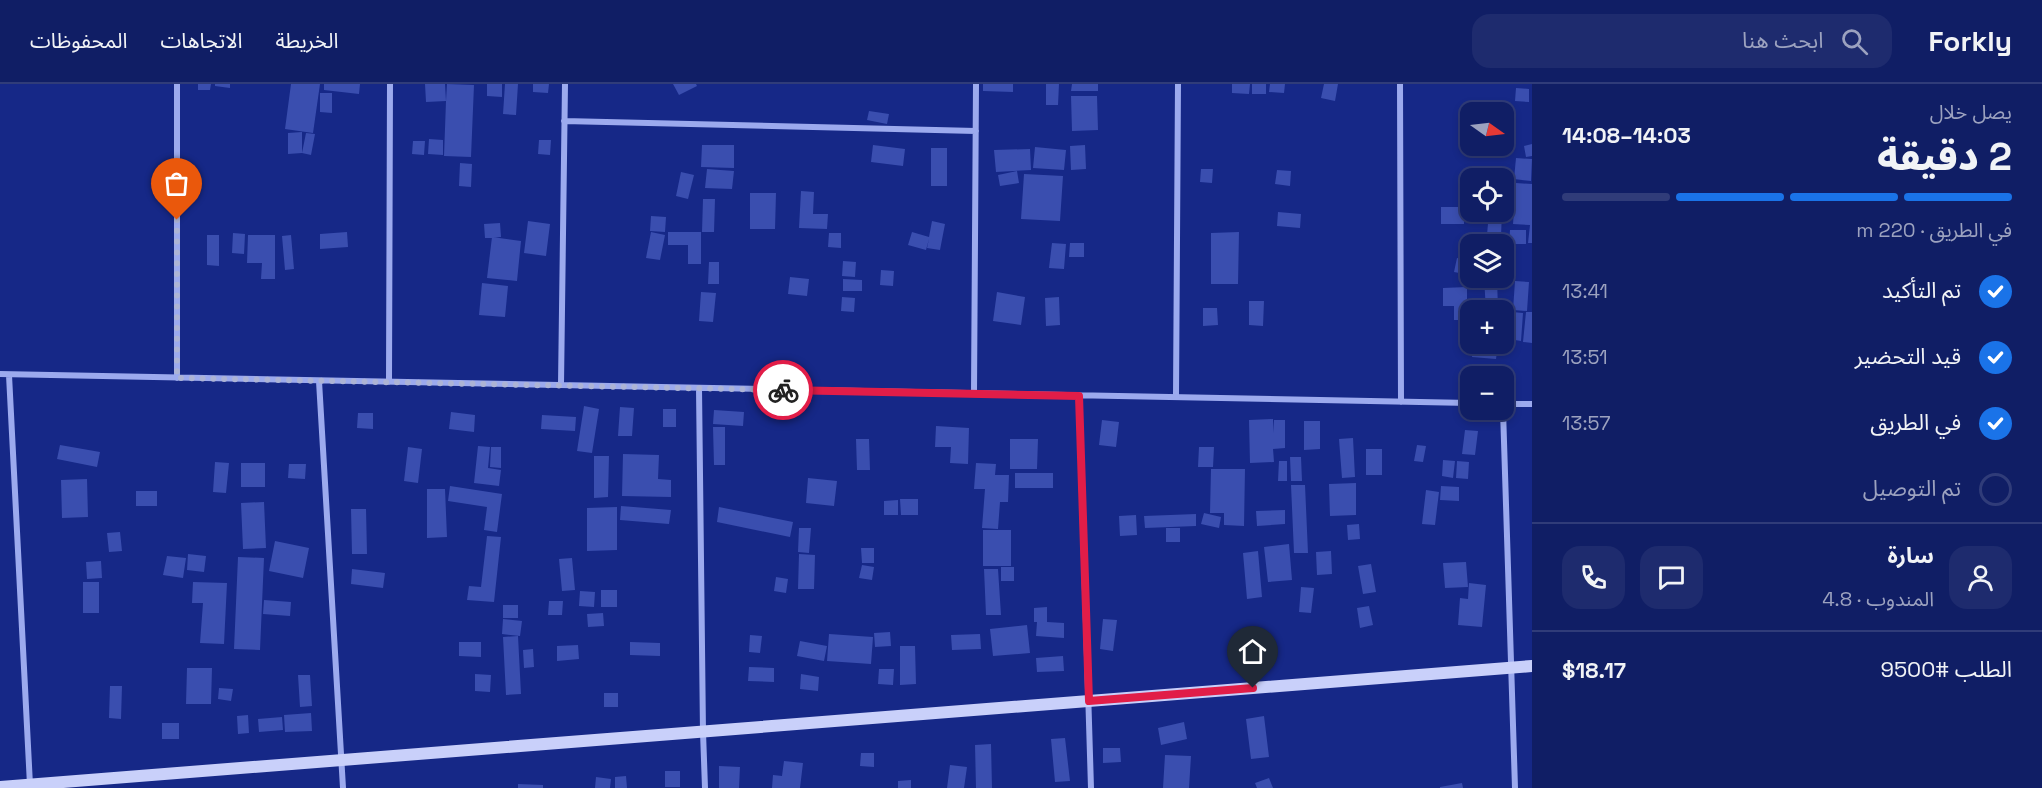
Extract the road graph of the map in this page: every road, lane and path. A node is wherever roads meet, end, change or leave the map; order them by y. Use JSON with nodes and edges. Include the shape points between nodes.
{"nodes":[{"id":1,"x":177,"y":84,"type":"edge"},
{"id":2,"x":390,"y":84,"type":"edge"},
{"id":3,"x":565,"y":84,"type":"edge"},
{"id":4,"x":976,"y":84,"type":"edge"},
{"id":5,"x":1178,"y":84,"type":"edge"},
{"id":6,"x":1400,"y":84,"type":"edge"},
{"id":7,"x":564,"y":121,"type":"junction"},
{"id":8,"x":976,"y":131,"type":"junction"},
{"id":9,"x":0,"y":374,"type":"edge"},
{"id":10,"x":9,"y":375,"type":"junction"},
{"id":11,"x":177,"y":378,"type":"junction"},
{"id":12,"x":319,"y":381,"type":"junction"},
{"id":13,"x":389,"y":382,"type":"junction"},
{"id":14,"x":561,"y":385,"type":"junction"},
{"id":15,"x":699,"y":388,"type":"junction"},
{"id":16,"x":974,"y":393,"type":"junction"},
{"id":17,"x":1079,"y":396,"type":"junction"},
{"id":18,"x":1176,"y":397,"type":"junction"},
{"id":19,"x":1401,"y":402,"type":"junction"},
{"id":20,"x":1460,"y":403,"type":"edge"},
{"id":21,"x":1514,"y":404,"type":"edge"},
{"id":22,"x":1532,"y":404,"type":"edge"},
{"id":23,"x":1503,"y":420,"type":"edge"},
{"id":24,"x":1532,"y":666,"type":"edge"},
{"id":25,"x":1511,"y":668,"type":"junction"},
{"id":26,"x":1089,"y":701,"type":"junction"},
{"id":27,"x":703,"y":732,"type":"junction"},
{"id":28,"x":342,"y":760,"type":"junction"},
{"id":29,"x":30,"y":786,"type":"edge"},
{"id":30,"x":0,"y":787,"type":"edge"},
{"id":31,"x":343,"y":788,"type":"edge"},
{"id":32,"x":705,"y":788,"type":"edge"},
{"id":33,"x":1091,"y":788,"type":"edge"},
{"id":34,"x":1515,"y":788,"type":"edge"}],
"edges":[{"from":1,"to":11,"type":"street"},
{"from":2,"to":13,"type":"street"},
{"from":3,"to":7,"type":"street"},
{"from":4,"to":8,"type":"street"},
{"from":5,"to":18,"type":"street"},
{"from":6,"to":19,"type":"street"},
{"from":7,"to":8,"type":"street"},
{"from":7,"to":14,"type":"street"},
{"from":8,"to":16,"type":"street"},
{"from":9,"to":10,"type":"street"},
{"from":10,"to":11,"type":"street"},
{"from":10,"to":29,"type":"street"},
{"from":11,"to":12,"type":"street"},
{"from":12,"to":13,"type":"street"},
{"from":12,"to":28,"type":"street"},
{"from":13,"to":14,"type":"street"},
{"from":14,"to":15,"type":"street"},
{"from":15,"to":16,"type":"street"},
{"from":15,"to":27,"type":"street"},
{"from":16,"to":17,"type":"street"},
{"from":17,"to":18,"type":"street"},
{"from":17,"to":26,"type":"street"},
{"from":18,"to":19,"type":"street"},
{"from":19,"to":20,"type":"street"},
{"from":21,"to":22,"type":"street"},
{"from":23,"to":25,"type":"street"},
{"from":24,"to":25,"type":"main road"},
{"from":25,"to":26,"type":"main road"},
{"from":25,"to":34,"type":"street"},
{"from":26,"to":27,"type":"main road"},
{"from":26,"to":33,"type":"street"},
{"from":27,"to":28,"type":"main road"},
{"from":27,"to":32,"type":"street"},
{"from":28,"to":29,"type":"main road"},
{"from":28,"to":31,"type":"street"},
{"from":29,"to":30,"type":"main road"}]}
